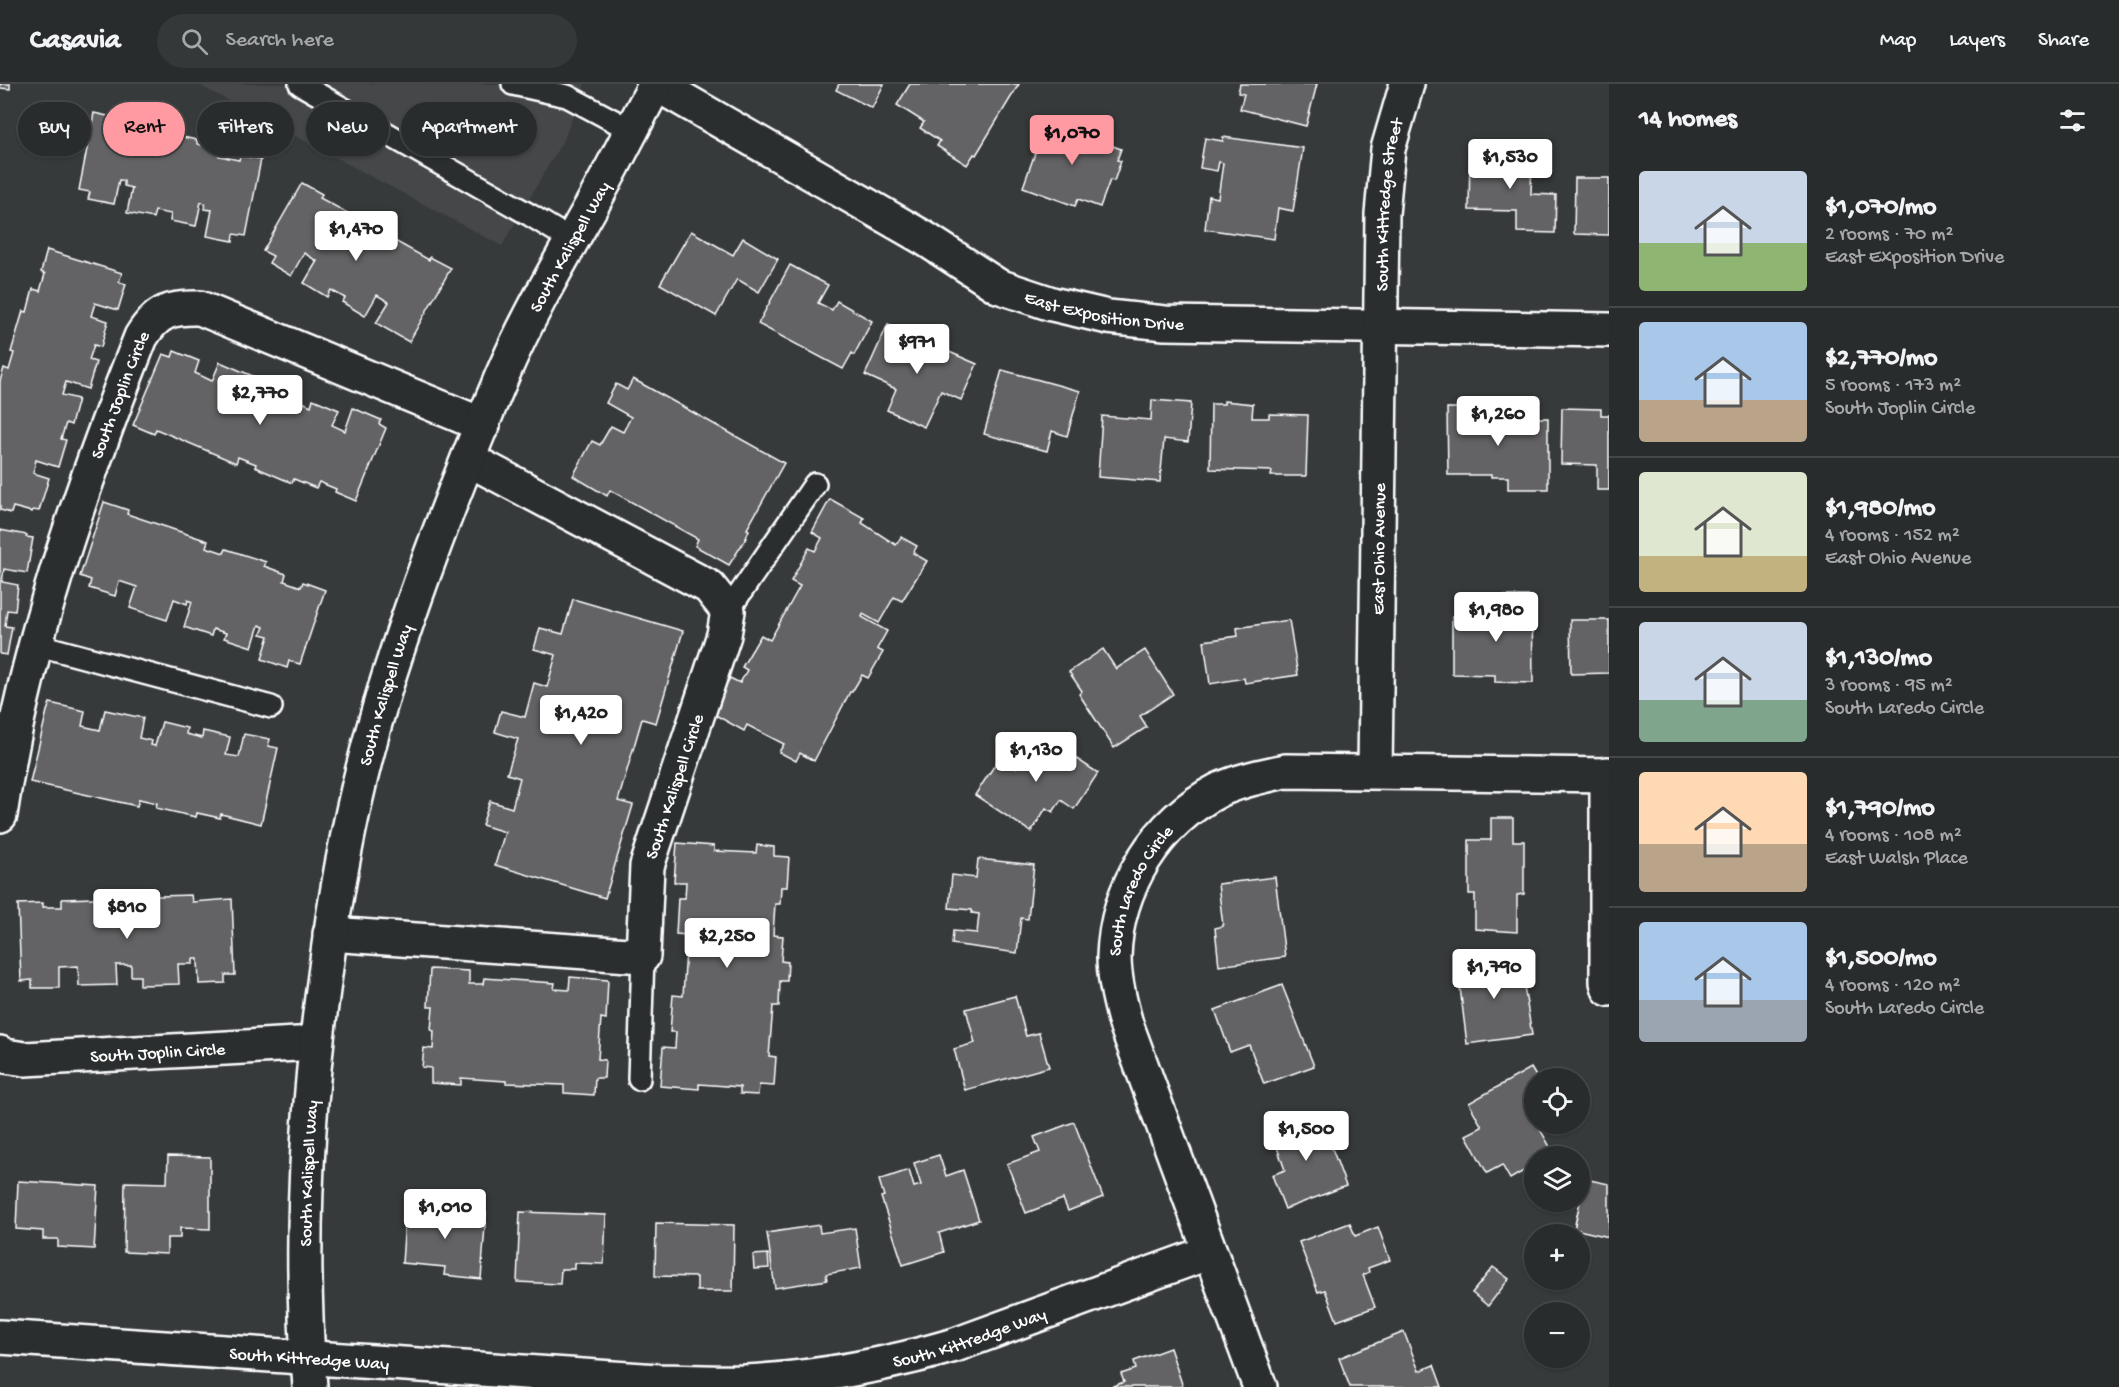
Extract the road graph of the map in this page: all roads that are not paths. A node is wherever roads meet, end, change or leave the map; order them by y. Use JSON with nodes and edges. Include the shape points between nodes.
{"nodes":[{"id":1,"x":300,"y":84,"type":"edge"},
{"id":2,"x":513,"y":84,"type":"edge"},
{"id":3,"x":656,"y":84,"type":"edge"},
{"id":4,"x":1407,"y":84,"type":"edge"},
{"id":5,"x":632,"y":130,"type":"junction"},
{"id":6,"x":571,"y":240,"type":"junction"},
{"id":7,"x":1381,"y":327,"type":"junction"},
{"id":8,"x":1609,"y":330,"type":"edge"},
{"id":9,"x":483,"y":425,"type":"junction"},
{"id":10,"x":468,"y":459,"type":"junction"},
{"id":11,"x":814,"y":484,"type":"dead end"},
{"id":12,"x":728,"y":611,"type":"junction"},
{"id":13,"x":35,"y":644,"type":"junction"},
{"id":14,"x":271,"y":707,"type":"dead end"},
{"id":15,"x":1375,"y":771,"type":"junction"},
{"id":16,"x":1608,"y":774,"type":"edge"},
{"id":17,"x":0,"y":814,"type":"edge"},
{"id":18,"x":330,"y":934,"type":"junction"},
{"id":19,"x":643,"y":956,"type":"junction"},
{"id":20,"x":1609,"y":989,"type":"edge"},
{"id":21,"x":316,"y":1043,"type":"junction"},
{"id":22,"x":0,"y":1053,"type":"edge"},
{"id":23,"x":639,"y":1079,"type":"dead end"},
{"id":24,"x":1210,"y":1252,"type":"junction"},
{"id":25,"x":0,"y":1337,"type":"edge"},
{"id":26,"x":308,"y":1372,"type":"edge"},
{"id":27,"x":1260,"y":1387,"type":"edge"}],
"edges":[{"from":1,"to":6,"type":"lane"},
{"from":2,"to":5,"type":"lane","via":[[567,96]]},
{"from":3,"to":5,"type":"street","name":"South Kalispell Way"},
{"from":3,"to":7,"type":"street","name":"East Exposition Drive","via":[[924,238],[998,286],[1108,317],[1165,323]]},
{"from":4,"to":7,"type":"street","name":"South Kittredge Street","via":[[1388,149],[1382,214]]},
{"from":5,"to":6,"type":"street","name":"South Kalispell Way"},
{"from":6,"to":9,"type":"street","name":"South Kalispell Way","via":[[503,375]]},
{"from":7,"to":8,"type":"street","name":"East Exposition Drive"},
{"from":7,"to":15,"type":"street","name":"East Ohio Avenue"},
{"from":9,"to":10,"type":"street","name":"South Kalispell Way"},
{"from":9,"to":13,"type":"street","name":"South Joplin Circle","via":[[200,308],[163,313],[141,337],[105,427]]},
{"from":10,"to":12,"type":"street","via":[[709,587]]},
{"from":10,"to":18,"type":"street","name":"South Kalispell Way","via":[[416,592],[383,696],[356,801]]},
{"from":11,"to":12,"type":"lane"},
{"from":12,"to":19,"type":"street","name":"South Kalispell Circle","via":[[724,635],[647,866]]},
{"from":13,"to":14,"type":"lane"},
{"from":13,"to":17,"type":"street","name":"South Joplin Circle"},
{"from":15,"to":16,"type":"street","name":"South Laredo Circle"},
{"from":15,"to":24,"type":"street","name":"South Laredo Circle","via":[[1285,771],[1219,790],[1186,811],[1157,838],[1136,872],[1121,908],[1114,957],[1118,996]]},
{"from":16,"to":20,"type":"street"},
{"from":18,"to":19,"type":"street"},
{"from":18,"to":21,"type":"street","name":"South Kalispell Way"},
{"from":19,"to":23,"type":"lane"},
{"from":21,"to":22,"type":"street","name":"South Joplin Circle","via":[[25,1059]]},
{"from":21,"to":26,"type":"street","name":"South Kalispell Way","via":[[308,1122],[305,1227]]},
{"from":24,"to":26,"type":"street","name":"South Kittredge Way","via":[[955,1345],[830,1374],[745,1382]]},
{"from":24,"to":27,"type":"street","name":"South Laredo Circle"},
{"from":25,"to":26,"type":"street","name":"South Kittredge Way"}]}
